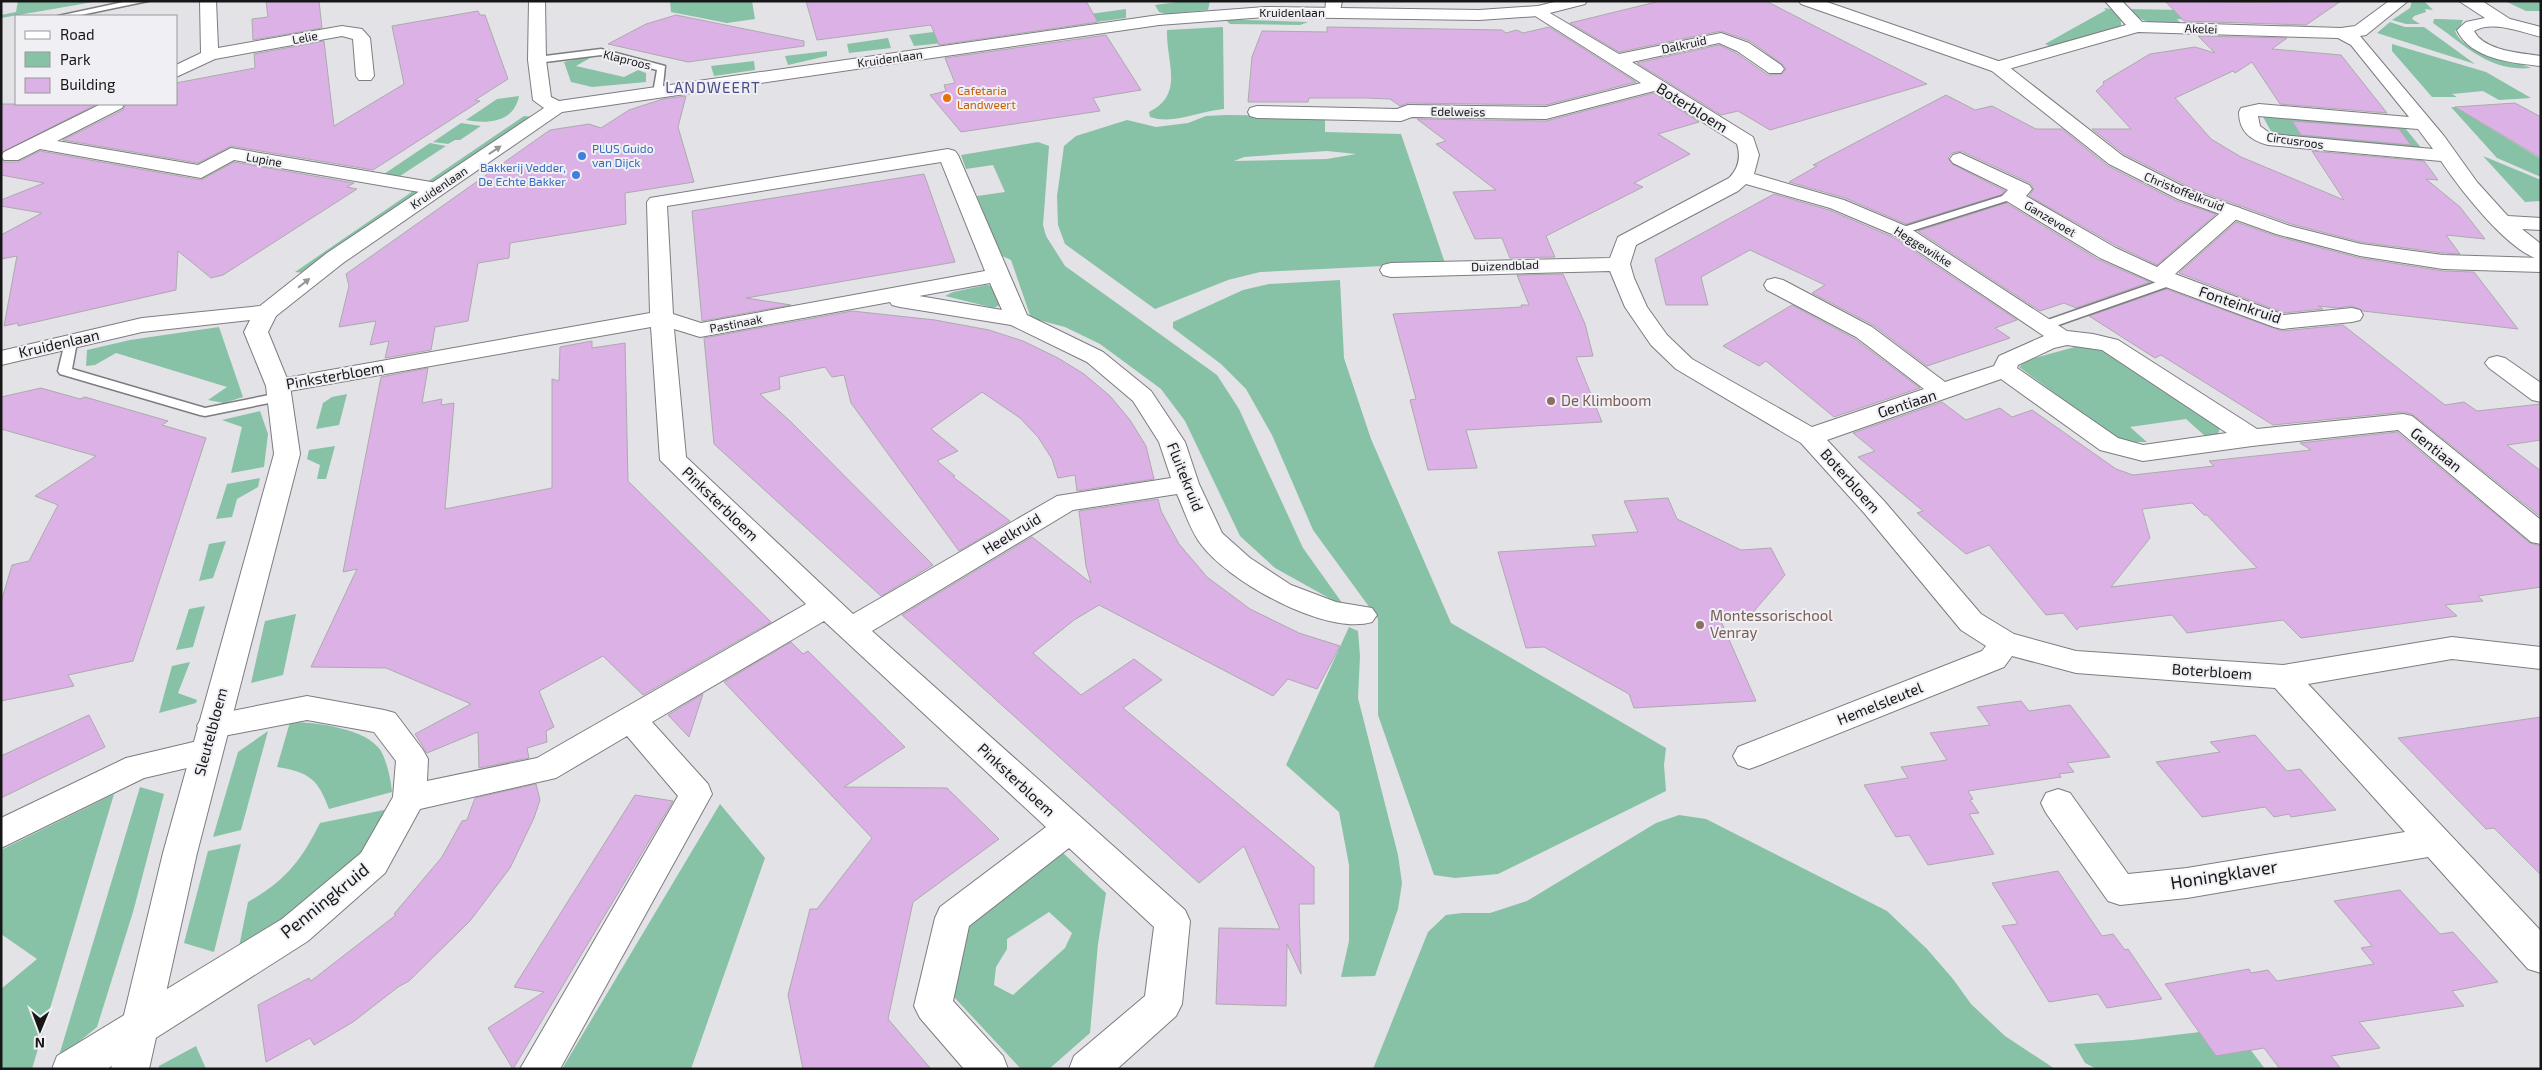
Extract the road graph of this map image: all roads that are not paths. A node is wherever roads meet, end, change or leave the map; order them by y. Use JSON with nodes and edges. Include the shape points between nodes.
{"nodes":[{"id":1,"x":144,"y":1,"type":"edge"},
{"id":2,"x":208,"y":1,"type":"edge"},
{"id":3,"x":537,"y":1,"type":"edge"},
{"id":4,"x":1579,"y":1,"type":"edge"},
{"id":5,"x":1807,"y":1,"type":"edge"},
{"id":6,"x":2113,"y":1,"type":"edge"},
{"id":7,"x":2400,"y":1,"type":"edge"},
{"id":8,"x":2453,"y":1,"type":"edge"},
{"id":9,"x":2467,"y":1,"type":"edge"},
{"id":10,"x":1333,"y":7,"type":"edge"},
{"id":11,"x":1538,"y":11,"type":"junction"},
{"id":12,"x":68,"y":15,"type":"edge"},
{"id":13,"x":2478,"y":23,"type":"junction"},
{"id":14,"x":2504,"y":23,"type":"junction"},
{"id":15,"x":2137,"y":27,"type":"junction"},
{"id":16,"x":2541,"y":32,"type":"edge"},
{"id":17,"x":2341,"y":33,"type":"junction"},
{"id":18,"x":210,"y":55,"type":"junction"},
{"id":19,"x":537,"y":60,"type":"junction"},
{"id":20,"x":1616,"y":60,"type":"junction"},
{"id":21,"x":2537,"y":62,"type":"edge"},
{"id":22,"x":1998,"y":67,"type":"junction"},
{"id":23,"x":1775,"y":69,"type":"dead end"},
{"id":24,"x":178,"y":71,"type":"edge"},
{"id":25,"x":365,"y":76,"type":"dead end"},
{"id":26,"x":1656,"y":85,"type":"junction"},
{"id":27,"x":658,"y":93,"type":"junction"},
{"id":28,"x":550,"y":104,"type":"junction"},
{"id":29,"x":113,"y":105,"type":"edge"},
{"id":30,"x":1257,"y":112,"type":"dead end"},
{"id":31,"x":2424,"y":124,"type":"junction"},
{"id":32,"x":37,"y":144,"type":"junction"},
{"id":33,"x":2446,"y":156,"type":"junction"},
{"id":34,"x":5,"y":157,"type":"edge"},
{"id":35,"x":1960,"y":159,"type":"dead end"},
{"id":36,"x":1744,"y":177,"type":"junction"},
{"id":37,"x":414,"y":185,"type":"junction"},
{"id":38,"x":437,"y":189,"type":"junction"},
{"id":39,"x":2012,"y":196,"type":"junction"},
{"id":40,"x":2234,"y":212,"type":"junction"},
{"id":41,"x":2502,"y":222,"type":"junction"},
{"id":42,"x":2541,"y":224,"type":"edge"},
{"id":43,"x":1901,"y":231,"type":"junction"},
{"id":44,"x":2541,"y":254,"type":"edge"},
{"id":45,"x":1619,"y":264,"type":"junction"},
{"id":46,"x":2541,"y":266,"type":"edge"},
{"id":47,"x":1392,"y":270,"type":"dead end"},
{"id":48,"x":998,"y":275,"type":"junction"},
{"id":49,"x":2166,"y":278,"type":"junction"},
{"id":50,"x":1775,"y":285,"type":"dead end"},
{"id":51,"x":881,"y":296,"type":"junction"},
{"id":52,"x":266,"y":312,"type":"junction"},
{"id":53,"x":2352,"y":315,"type":"dead end"},
{"id":54,"x":662,"y":318,"type":"junction"},
{"id":55,"x":1017,"y":319,"type":"junction"},
{"id":56,"x":2052,"y":331,"type":"junction"},
{"id":57,"x":71,"y":342,"type":"junction"},
{"id":58,"x":1,"y":358,"type":"edge"},
{"id":59,"x":2497,"y":363,"type":"dead end"},
{"id":60,"x":2004,"y":370,"type":"junction"},
{"id":61,"x":279,"y":391,"type":"junction"},
{"id":62,"x":1943,"y":392,"type":"junction"},
{"id":63,"x":2541,"y":394,"type":"edge"},
{"id":64,"x":1810,"y":437,"type":"junction"},
{"id":65,"x":2252,"y":438,"type":"junction"},
{"id":66,"x":1186,"y":484,"type":"junction"},
{"id":67,"x":2541,"y":536,"type":"edge"},
{"id":68,"x":826,"y":606,"type":"junction"},
{"id":69,"x":1362,"y":615,"type":"dead end"},
{"id":70,"x":853,"y":628,"type":"junction"},
{"id":71,"x":2004,"y":643,"type":"junction"},
{"id":72,"x":2541,"y":658,"type":"edge"},
{"id":73,"x":2283,"y":676,"type":"junction"},
{"id":74,"x":630,"y":718,"type":"junction"},
{"id":75,"x":209,"y":739,"type":"junction"},
{"id":76,"x":1749,"y":756,"type":"dead end"},
{"id":77,"x":409,"y":798,"type":"junction"},
{"id":78,"x":2058,"y":803,"type":"dead end"},
{"id":79,"x":1070,"y":829,"type":"junction"},
{"id":80,"x":1,"y":834,"type":"edge"},
{"id":81,"x":2433,"y":842,"type":"junction"},
{"id":82,"x":2541,"y":957,"type":"edge"},
{"id":83,"x":138,"y":1030,"type":"junction"},
{"id":84,"x":71,"y":1069,"type":"edge"},
{"id":85,"x":130,"y":1069,"type":"edge"},
{"id":86,"x":539,"y":1069,"type":"edge"},
{"id":87,"x":989,"y":1069,"type":"edge"},
{"id":88,"x":1088,"y":1069,"type":"edge"}],
"edges":[{"from":1,"to":12,"type":"lane"},
{"from":2,"to":18,"type":"street"},
{"from":3,"to":19,"type":"street"},
{"from":4,"to":11,"type":"street","name":"Kruidenlaan"},
{"from":5,"to":22,"type":"street","name":"Christoffelkruid"},
{"from":6,"to":15,"type":"street"},
{"from":7,"to":17,"type":"street","name":"Akelei","via":[[2360,30]]},
{"from":8,"to":13,"type":"street"},
{"from":9,"to":14,"type":"street"},
{"from":10,"to":11,"type":"street","name":"Kruidenlaan","via":[[1479,15]]},
{"from":10,"to":27,"type":"street","name":"Kruidenlaan","via":[[1153,20]]},
{"from":11,"to":20,"type":"street","name":"Boterbloem"},
{"from":13,"to":14,"type":"street"},
{"from":13,"to":21,"type":"street","via":[[2465,30],[2472,41],[2497,52]]},
{"from":14,"to":16,"type":"street"},
{"from":15,"to":17,"type":"street","name":"Akelei"},
{"from":15,"to":22,"type":"street","name":"Akelei"},
{"from":17,"to":31,"type":"street","via":[[2357,41]]},
{"from":18,"to":24,"type":"street","name":"Lelie"},
{"from":18,"to":25,"type":"street","name":"Lelie","via":[[342,32],[356,33],[361,38]]},
{"from":19,"to":27,"type":"lane","name":"Klaproos","via":[[601,52],[662,68]]},
{"from":19,"to":28,"type":"street"},
{"from":20,"to":23,"type":"street","name":"Dalkruid","via":[[1721,38],[1743,47]]},
{"from":20,"to":26,"type":"street","name":"Boterbloem"},
{"from":22,"to":40,"type":"street","name":"Christoffelkruid","via":[[2116,160],[2185,195]]},
{"from":26,"to":30,"type":"street","name":"Edelweiss","via":[[1546,113],[1408,111],[1401,115]]},
{"from":26,"to":36,"type":"street","name":"Boterbloem","via":[[1746,142],[1749,161]]},
{"from":27,"to":28,"type":"street","name":"Kruidenlaan"},
{"from":28,"to":37,"type":"street","name":"Kruidenlaan"},
{"from":38,"to":28,"type":"street","name":"Kruidenlaan","one_way":true},
{"from":29,"to":32,"type":"street"},
{"from":31,"to":33,"type":"street"},
{"from":31,"to":33,"type":"street","name":"Circusroos","via":[[2259,110],[2248,112],[2248,123],[2255,134],[2268,139]]},
{"from":32,"to":34,"type":"street"},
{"from":32,"to":37,"type":"street","name":"Lupine","via":[[201,172],[231,154]]},
{"from":33,"to":41,"type":"street"},
{"from":35,"to":39,"type":"street","name":"Ganzevoet","via":[[2022,189]]},
{"from":36,"to":43,"type":"street","name":"Heggewikke","via":[[1837,204]]},
{"from":36,"to":45,"type":"street","via":[[1626,242]]},
{"from":37,"to":38,"type":"street","name":"Lupine"},
{"from":37,"to":52,"type":"street","name":"Kruidenlaan","via":[[283,275],[255,303]]},
{"from":52,"to":38,"type":"street","name":"Kruidenlaan","one_way":true,"via":[[335,258]]},
{"from":39,"to":43,"type":"lane"},
{"from":39,"to":49,"type":"street","name":"Ganzevoet","via":[[2108,253]]},
{"from":40,"to":46,"type":"street","name":"Christoffelkruid","via":[[2283,230],[2360,250],[2443,262]]},
{"from":40,"to":49,"type":"street"},
{"from":41,"to":42,"type":"street"},
{"from":41,"to":44,"type":"street"},
{"from":43,"to":56,"type":"street","name":"Heggewikke"},
{"from":45,"to":47,"type":"street","name":"Duizendblad"},
{"from":45,"to":64,"type":"street","name":"Boterbloem","via":[[1636,306],[1659,340],[1684,364]]},
{"from":48,"to":51,"type":"street","name":"Pastinaak"},
{"from":48,"to":54,"type":"street","via":[[952,154],[657,202]]},
{"from":48,"to":55,"type":"street"},
{"from":49,"to":53,"type":"street","name":"Fonteinkruid","via":[[2282,322]]},
{"from":49,"to":56,"type":"lane"},
{"from":50,"to":62,"type":"street","via":[[1864,332]]},
{"from":51,"to":54,"type":"street","name":"Pastinaak","via":[[700,330]]},
{"from":51,"to":55,"type":"street","name":"Fluitekruid"},
{"from":52,"to":57,"type":"street","name":"Kruidenlaan","via":[[142,325]]},
{"from":52,"to":61,"type":"street","name":"Sleutelbloem","via":[[256,332]]},
{"from":54,"to":61,"type":"street","name":"Pinksterbloem"},
{"from":54,"to":68,"type":"street","name":"Pinksterbloem","via":[[673,460]]},
{"from":55,"to":66,"type":"street","name":"Fluitekruid","via":[[1095,357],[1142,396],[1172,442]]},
{"from":56,"to":60,"type":"street","name":"Gentiaan","via":[[2007,361]]},
{"from":56,"to":65,"type":"street","name":"Gentiaan","via":[[2110,345]]},
{"from":57,"to":58,"type":"street","name":"Kruidenlaan"},
{"from":57,"to":61,"type":"lane","via":[[65,371],[205,412]]},
{"from":59,"to":63,"type":"street"},
{"from":60,"to":62,"type":"street","name":"Gentiaan"},
{"from":60,"to":65,"type":"street","name":"Gentiaan","via":[[2109,444],[2143,453]]},
{"from":61,"to":75,"type":"street","name":"Sleutelbloem","via":[[287,454]]},
{"from":62,"to":64,"type":"street","name":"Gentiaan"},
{"from":64,"to":71,"type":"street","name":"Boterbloem","via":[[1876,508],[1971,622]]},
{"from":65,"to":67,"type":"street","name":"Gentiaan","via":[[2403,422]]},
{"from":66,"to":69,"type":"street","name":"Fluitekruid","via":[[1212,538],[1240,565],[1281,592],[1333,612]]},
{"from":66,"to":70,"type":"street","name":"Heelkruid","via":[[1066,502]]},
{"from":68,"to":70,"type":"street","name":"Pinksterbloem"},
{"from":68,"to":74,"type":"street"},
{"from":70,"to":79,"type":"street","name":"Pinksterbloem"},
{"from":71,"to":73,"type":"street","name":"Boterbloem","via":[[2076,662]]},
{"from":71,"to":76,"type":"street","name":"Hemelsleutel","via":[[1993,659]]},
{"from":72,"to":73,"type":"street","name":"Boterbloem","via":[[2452,648]]},
{"from":73,"to":81,"type":"street"},
{"from":74,"to":77,"type":"street","via":[[545,769]]},
{"from":74,"to":86,"type":"street","via":[[696,794]]},
{"from":75,"to":77,"type":"street","name":"Penningkruid","via":[[307,708],[384,722],[412,759]]},
{"from":75,"to":80,"type":"street","name":"Penningkruid","via":[[137,767]]},
{"from":75,"to":83,"type":"street","name":"Sleutelbloem"},
{"from":77,"to":83,"type":"street","name":"Penningkruid","via":[[373,863],[338,894],[295,930]]},
{"from":78,"to":81,"type":"street","name":"Honingklaver","via":[[2120,890],[2187,883]]},
{"from":79,"to":87,"type":"street","name":"Pinksterbloem","via":[[953,918],[933,1006]]},
{"from":79,"to":88,"type":"street","name":"Pinksterbloem","via":[[1172,921],[1163,1004]]},
{"from":81,"to":82,"type":"street"},
{"from":83,"to":84,"type":"street","name":"Penningkruid"},
{"from":83,"to":85,"type":"street","name":"Sleutelbloem"}]}
